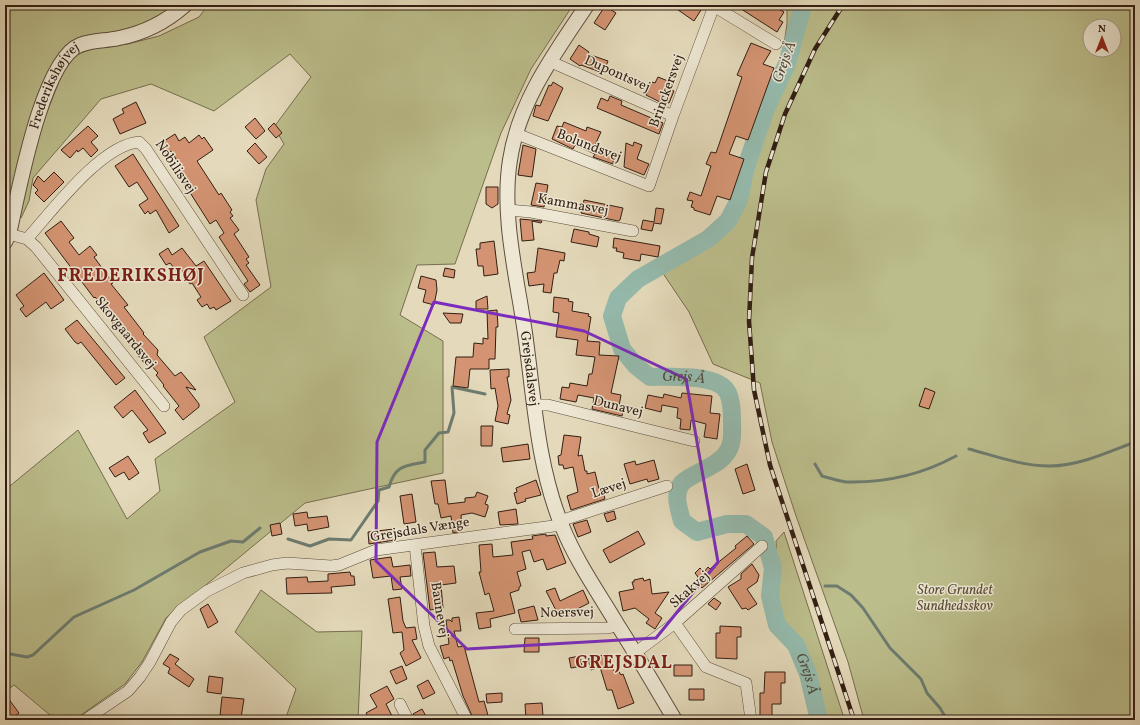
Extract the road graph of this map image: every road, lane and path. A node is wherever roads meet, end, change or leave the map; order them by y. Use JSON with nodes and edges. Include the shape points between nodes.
{"nodes":[{"id":1,"x":186,"y":5,"type":"edge"},
{"id":2,"x":587,"y":5,"type":"edge"},
{"id":3,"x":713,"y":6,"type":"edge"},
{"id":4,"x":776,"y":44,"type":"dead end"},
{"id":5,"x":549,"y":61,"type":"junction"},
{"id":6,"x":673,"y":116,"type":"junction"},
{"id":7,"x":517,"y":134,"type":"junction"},
{"id":8,"x":649,"y":186,"type":"joint"},
{"id":9,"x":508,"y":210,"type":"junction"},
{"id":10,"x":633,"y":231,"type":"dead end"},
{"id":11,"x":7,"y":238,"type":"edge"},
{"id":12,"x":27,"y":239,"type":"junction"},
{"id":13,"x":243,"y":295,"type":"dead end"},
{"id":14,"x":535,"y":405,"type":"junction"},
{"id":15,"x":164,"y":406,"type":"dead end"},
{"id":16,"x":694,"y":440,"type":"dead end"},
{"id":17,"x":667,"y":486,"type":"dead end"},
{"id":18,"x":561,"y":523,"type":"junction"},
{"id":19,"x":415,"y":545,"type":"junction"},
{"id":20,"x":762,"y":546,"type":"dead end"},
{"id":21,"x":675,"y":623,"type":"junction"},
{"id":22,"x":618,"y":625,"type":"junction"},
{"id":23,"x":515,"y":629,"type":"dead end"},
{"id":24,"x":635,"y":653,"type":"junction"},
{"id":25,"x":400,"y":704,"type":"dead end"},
{"id":26,"x":85,"y":720,"type":"edge"},
{"id":27,"x":408,"y":720,"type":"edge"},
{"id":28,"x":467,"y":720,"type":"edge"},
{"id":29,"x":675,"y":720,"type":"edge"},
{"id":30,"x":751,"y":720,"type":"edge"}],
"edges":[{"from":1,"to":11,"type":"street","name":"Frederikshøjvej","via":[[171,18],[145,31],[78,46],[68,53],[57,67],[38,114]]},
{"from":2,"to":5,"type":"street","name":"Grejsdalsvej"},
{"from":3,"to":4,"type":"street"},
{"from":3,"to":6,"type":"street","name":"Brinckersvej"},
{"from":5,"to":6,"type":"street","name":"Dupontsvej"},
{"from":5,"to":7,"type":"street","name":"Grejsdalsvej","via":[[530,94]]},
{"from":6,"to":8,"type":"street","name":"Brinckersvej"},
{"from":7,"to":8,"type":"street","name":"Bolundsvej"},
{"from":7,"to":9,"type":"street","name":"Grejsdalsvej","via":[[510,159]]},
{"from":9,"to":10,"type":"street","name":"Kammasvej"},
{"from":9,"to":14,"type":"street","name":"Grejsdalsvej"},
{"from":11,"to":12,"type":"street","name":"Skovgaardsvej"},
{"from":12,"to":13,"type":"street","name":"Nobilisvej","via":[[96,163],[115,150],[139,142]]},
{"from":12,"to":15,"type":"street","name":"Skovgaardsvej"},
{"from":14,"to":16,"type":"street","name":"Dunavej","via":[[548,405]]},
{"from":14,"to":18,"type":"street","name":"Grejsdalsvej","via":[[548,484]]},
{"from":17,"to":18,"type":"street","name":"Lævej"},
{"from":18,"to":19,"type":"street","name":"Grejsdals Vænge"},
{"from":18,"to":22,"type":"street","name":"Grejsdalsvej","via":[[572,549]]},
{"from":19,"to":26,"type":"street","name":"Grejsdals Vænge","via":[[376,550],[339,565],[272,564],[243,573],[206,591],[181,610],[171,622],[150,662],[128,691]]},
{"from":19,"to":28,"type":"street","name":"Baunevej","via":[[424,626],[429,646]]},
{"from":20,"to":21,"type":"street","name":"Skakvej"},
{"from":21,"to":24,"type":"street","name":"Skakvej"},
{"from":21,"to":30,"type":"street","via":[[706,667],[746,683]]},
{"from":22,"to":23,"type":"street","name":"Noersvej","via":[[608,628]]},
{"from":22,"to":24,"type":"street","name":"Grejsdalsvej"},
{"from":24,"to":29,"type":"street","name":"Grejsdalsvej"},
{"from":25,"to":27,"type":"street"}]}
